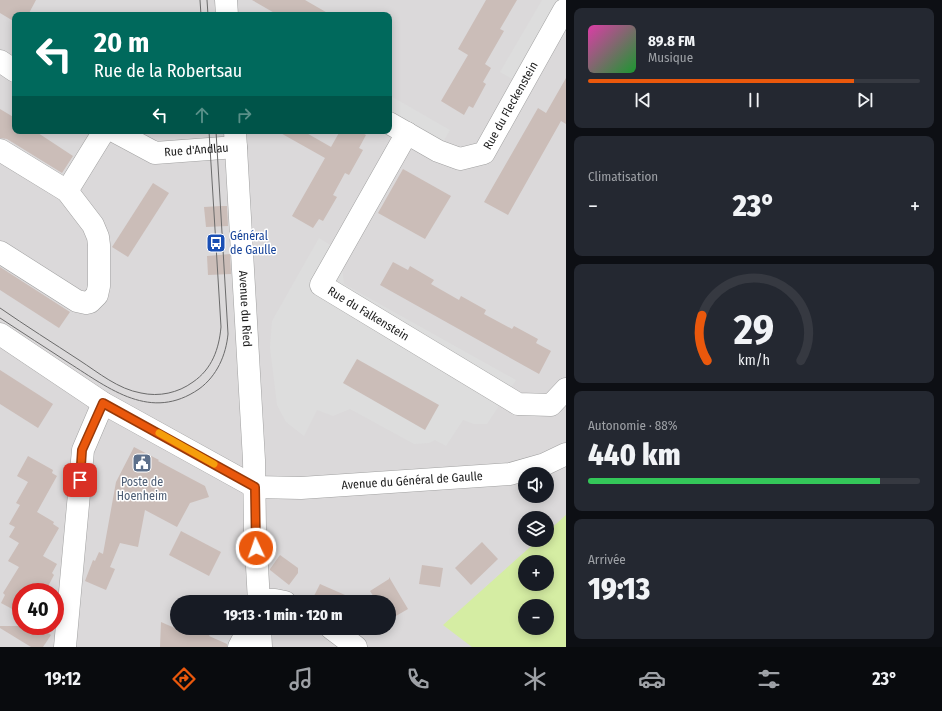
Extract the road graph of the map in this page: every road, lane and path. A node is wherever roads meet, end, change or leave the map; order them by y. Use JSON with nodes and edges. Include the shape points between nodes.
{"nodes":[{"id":1,"x":226,"y":0,"type":"edge"},
{"id":2,"x":565,"y":9,"type":"edge"},
{"id":3,"x":227,"y":12,"type":"edge"},
{"id":4,"x":0,"y":61,"type":"edge"},
{"id":5,"x":12,"y":68,"type":"edge"},
{"id":6,"x":398,"y":128,"type":"edge"},
{"id":7,"x":102,"y":134,"type":"edge"},
{"id":8,"x":120,"y":134,"type":"edge"},
{"id":9,"x":236,"y":139,"type":"edge"},
{"id":10,"x":0,"y":150,"type":"edge"},
{"id":11,"x":67,"y":191,"type":"junction"},
{"id":12,"x":0,"y":252,"type":"edge"},
{"id":13,"x":0,"y":334,"type":"edge"},
{"id":14,"x":566,"y":389,"type":"edge"},
{"id":15,"x":103,"y":403,"type":"junction"},
{"id":16,"x":566,"y":454,"type":"edge"},
{"id":17,"x":255,"y":487,"type":"junction"},
{"id":18,"x":259,"y":595,"type":"edge"},
{"id":19,"x":245,"y":635,"type":"edge"},
{"id":20,"x":260,"y":635,"type":"edge"},
{"id":21,"x":340,"y":635,"type":"edge"},
{"id":22,"x":65,"y":647,"type":"edge"},
{"id":23,"x":239,"y":647,"type":"edge"},
{"id":24,"x":261,"y":647,"type":"edge"},
{"id":25,"x":356,"y":647,"type":"edge"}],
"edges":[{"from":1,"to":3,"type":"street"},
{"from":2,"to":6,"type":"street","name":"Rue du Fleckenstein","via":[[484,153],[460,159],[438,151]]},
{"from":4,"to":5,"type":"street"},
{"from":6,"to":14,"type":"street","name":"Rue du Falkenstein","via":[[321,284],[518,404],[550,405]]},
{"from":7,"to":11,"type":"street"},
{"from":8,"to":9,"type":"street","name":"Rue d'Andlau","via":[[155,153]]},
{"from":9,"to":17,"type":"street","name":"Avenue du Ried"},
{"from":10,"to":11,"type":"street"},
{"from":11,"to":12,"type":"street","via":[[89,218],[98,237],[100,286],[94,299],[86,303],[77,301]]},
{"from":13,"to":15,"type":"street"},
{"from":15,"to":17,"type":"street"},
{"from":15,"to":22,"type":"street","via":[[82,450]]},
{"from":16,"to":17,"type":"street","name":"Avenue du Général de Gaulle","via":[[545,464],[510,474],[301,488]]},
{"from":17,"to":18,"type":"street","name":"Avenue du Ried"},
{"from":19,"to":23,"type":"street"},
{"from":20,"to":24,"type":"street"},
{"from":21,"to":25,"type":"street"}]}
